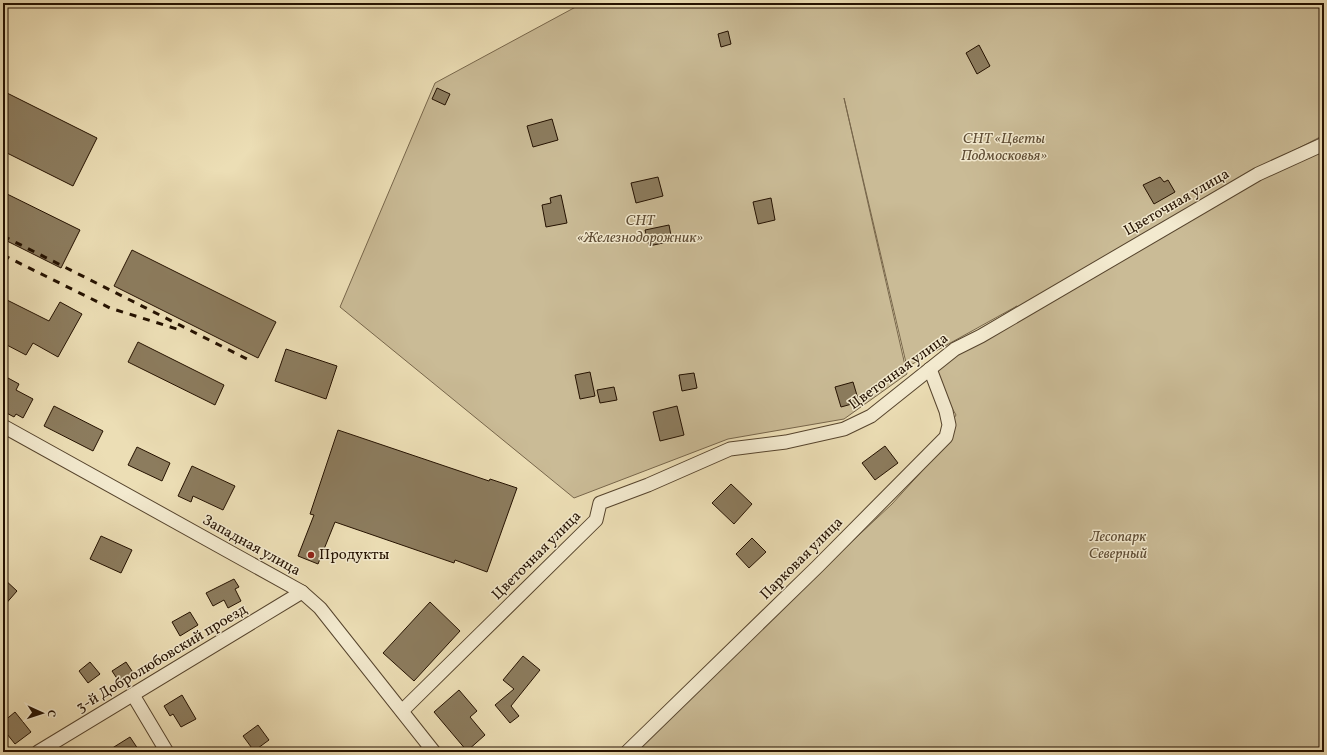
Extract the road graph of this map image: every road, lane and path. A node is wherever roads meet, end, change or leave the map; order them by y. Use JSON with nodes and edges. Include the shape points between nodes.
{"nodes":[{"id":1,"x":1324,"y":144,"type":"edge"},
{"id":2,"x":930,"y":369,"type":"junction"},
{"id":3,"x":3,"y":426,"type":"edge"},
{"id":4,"x":302,"y":592,"type":"junction"},
{"id":5,"x":133,"y":695,"type":"junction"},
{"id":6,"x":402,"y":711,"type":"junction"},
{"id":7,"x":38,"y":752,"type":"edge"},
{"id":8,"x":167,"y":752,"type":"edge"},
{"id":9,"x":434,"y":752,"type":"edge"},
{"id":10,"x":627,"y":752,"type":"edge"}],
"edges":[{"from":1,"to":2,"type":"street","name":"Цветочная улица","via":[[1258,174],[955,349]]},
{"from":2,"to":6,"type":"street","name":"Цветочная улица","via":[[871,416],[844,429],[786,442],[730,449],[600,503],[596,520]]},
{"from":2,"to":10,"type":"street","name":"Парковая улица","via":[[946,411],[949,425],[946,437]]},
{"from":3,"to":4,"type":"street","name":"Западная улица"},
{"from":4,"to":5,"type":"street","name":"3-й Добролюбовский проезд"},
{"from":4,"to":6,"type":"street","name":"Западная улица","via":[[320,608]]},
{"from":5,"to":7,"type":"street","name":"3-й Добролюбовский проезд"},
{"from":5,"to":8,"type":"street"},
{"from":6,"to":9,"type":"street","name":"Западная улица"}]}
